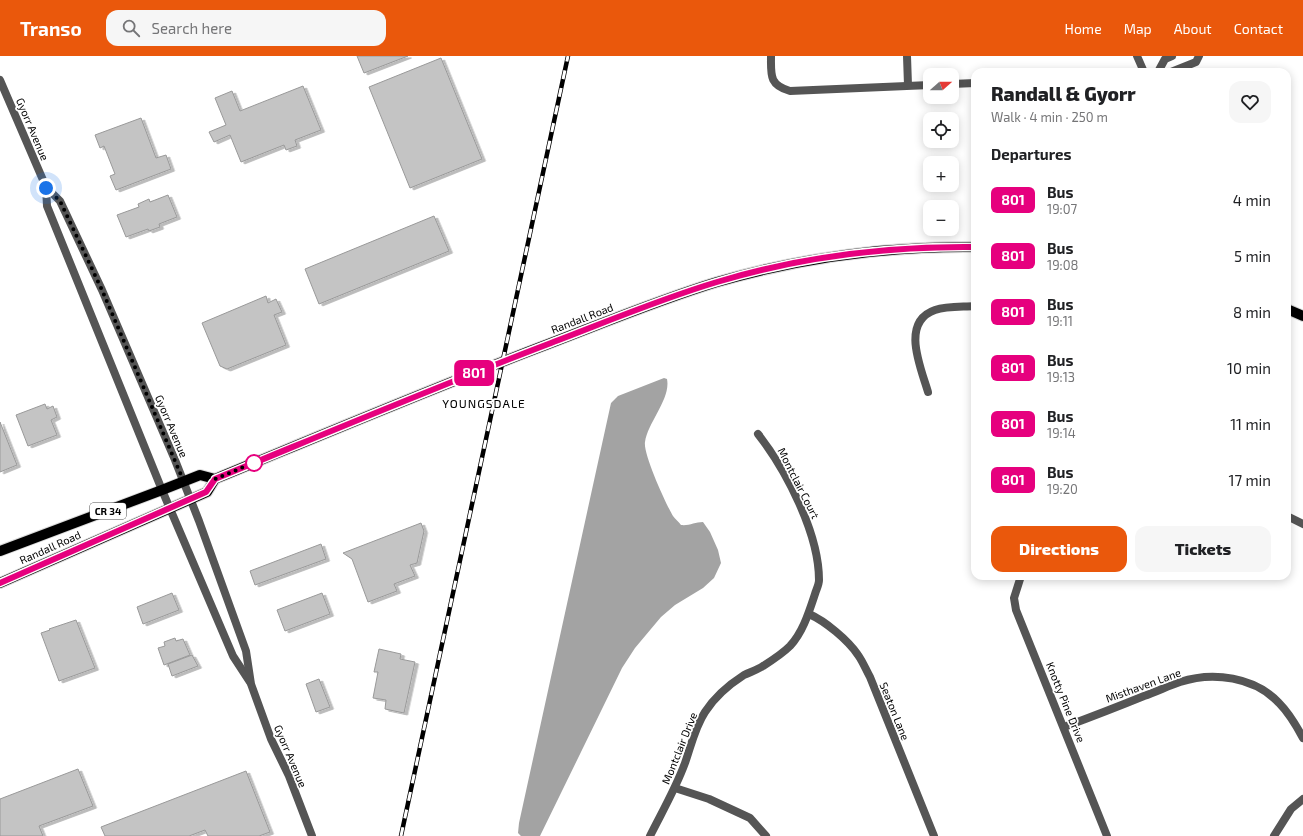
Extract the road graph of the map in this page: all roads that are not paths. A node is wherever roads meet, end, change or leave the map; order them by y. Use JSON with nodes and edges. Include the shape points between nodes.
{"nodes":[{"id":1,"x":771,"y":56,"type":"edge"},
{"id":2,"x":907,"y":56,"type":"edge"},
{"id":3,"x":1137,"y":56,"type":"edge"},
{"id":4,"x":1172,"y":56,"type":"edge"},
{"id":5,"x":1199,"y":56,"type":"edge"},
{"id":6,"x":1142,"y":68,"type":"edge"},
{"id":7,"x":1158,"y":68,"type":"edge"},
{"id":8,"x":1180,"y":68,"type":"edge"},
{"id":9,"x":0,"y":80,"type":"edge"},
{"id":10,"x":971,"y":83,"type":"edge"},
{"id":11,"x":959,"y":84,"type":"edge"},
{"id":12,"x":908,"y":85,"type":"junction"},
{"id":13,"x":923,"y":85,"type":"edge"},
{"id":14,"x":46,"y":188,"type":"junction"},
{"id":15,"x":971,"y":247,"type":"edge"},
{"id":16,"x":971,"y":306,"type":"edge"},
{"id":17,"x":1291,"y":311,"type":"edge"},
{"id":18,"x":1303,"y":316,"type":"edge"},
{"id":19,"x":928,"y":392,"type":"dead end"},
{"id":20,"x":758,"y":434,"type":"dead end"},
{"id":21,"x":215,"y":479,"type":"junction"},
{"id":22,"x":184,"y":482,"type":"junction"},
{"id":23,"x":162,"y":490,"type":"junction"},
{"id":24,"x":190,"y":499,"type":"junction"},
{"id":25,"x":170,"y":508,"type":"junction"},
{"id":26,"x":1291,"y":518,"type":"edge"},
{"id":27,"x":1303,"y":524,"type":"edge"},
{"id":28,"x":0,"y":551,"type":"edge"},
{"id":29,"x":1020,"y":580,"type":"edge"},
{"id":30,"x":0,"y":583,"type":"edge"},
{"id":31,"x":809,"y":614,"type":"junction"},
{"id":32,"x":251,"y":684,"type":"junction"},
{"id":33,"x":1064,"y":727,"type":"junction"},
{"id":34,"x":1303,"y":738,"type":"edge"},
{"id":35,"x":675,"y":788,"type":"junction"},
{"id":36,"x":1303,"y":799,"type":"edge"},
{"id":37,"x":312,"y":836,"type":"edge"},
{"id":38,"x":650,"y":836,"type":"edge"},
{"id":39,"x":766,"y":836,"type":"edge"},
{"id":40,"x":934,"y":836,"type":"edge"},
{"id":41,"x":1108,"y":836,"type":"edge"},
{"id":42,"x":1274,"y":836,"type":"edge"}],
"edges":[{"from":1,"to":12,"type":"street","via":[[773,80],[780,88],[790,91]]},
{"from":2,"to":12,"type":"street"},
{"from":3,"to":6,"type":"street"},
{"from":4,"to":7,"type":"street","via":[[1164,59]]},
{"from":5,"to":8,"type":"street","via":[[1196,62]]},
{"from":9,"to":14,"type":"street","name":"Gyorr Avenue"},
{"from":10,"to":11,"type":"street"},
{"from":12,"to":13,"type":"street"},
{"from":14,"to":22,"type":"street","name":"Gyorr Avenue","via":[[60,201]]},
{"from":14,"to":23,"type":"street","name":"Gyorr Avenue","via":[[47,206]]},
{"from":15,"to":21,"type":"main road","name":"Randall Road","number":"CR 34","via":[[914,248],[834,256],[717,282],[503,361]]},
{"from":16,"to":19,"type":"street","via":[[935,310],[919,322],[915,339],[916,352]]},
{"from":17,"to":18,"type":"main road"},
{"from":20,"to":31,"type":"street","name":"Montclair Court","via":[[790,484],[811,532],[817,556],[819,582]]},
{"from":21,"to":22,"type":"main road","name":"Randall Road","number":"CR 34","via":[[200,475]]},
{"from":21,"to":24,"type":"main road","name":"Randall Road","number":"CR 34","via":[[206,492]]},
{"from":22,"to":23,"type":"main road","name":"Randall Road","number":"CR 34"},
{"from":22,"to":24,"type":"street","name":"Gyorr Avenue"},
{"from":23,"to":25,"type":"street","name":"Gyorr Avenue"},
{"from":23,"to":28,"type":"main road","name":"Randall Road","number":"CR 34"},
{"from":24,"to":25,"type":"main road","name":"Randall Road","number":"CR 34"},
{"from":24,"to":32,"type":"street","name":"Gyorr Avenue","via":[[246,651]]},
{"from":25,"to":30,"type":"main road","name":"Randall Road","number":"CR 34"},
{"from":25,"to":32,"type":"street","name":"Gyorr Avenue","via":[[233,656]]},
{"from":26,"to":27,"type":"street"},
{"from":29,"to":33,"type":"street","name":"Knotty Pine Drive","via":[[1014,598],[1016,610]]},
{"from":31,"to":35,"type":"street","name":"Montclair Drive","via":[[790,646],[764,666],[728,687],[704,712]]},
{"from":31,"to":40,"type":"street","name":"Seaton Lane","via":[[833,630],[859,655]]},
{"from":32,"to":37,"type":"street","name":"Gyorr Avenue"},
{"from":33,"to":34,"type":"street","name":"Misthaven Lane","via":[[1182,682],[1224,677],[1262,689],[1291,716]]},
{"from":33,"to":41,"type":"street","name":"Knotty Pine Drive"},
{"from":35,"to":38,"type":"street","name":"Montclair Drive"},
{"from":35,"to":39,"type":"street","via":[[709,798],[750,818]]},
{"from":36,"to":42,"type":"street","via":[[1291,809]]}]}
